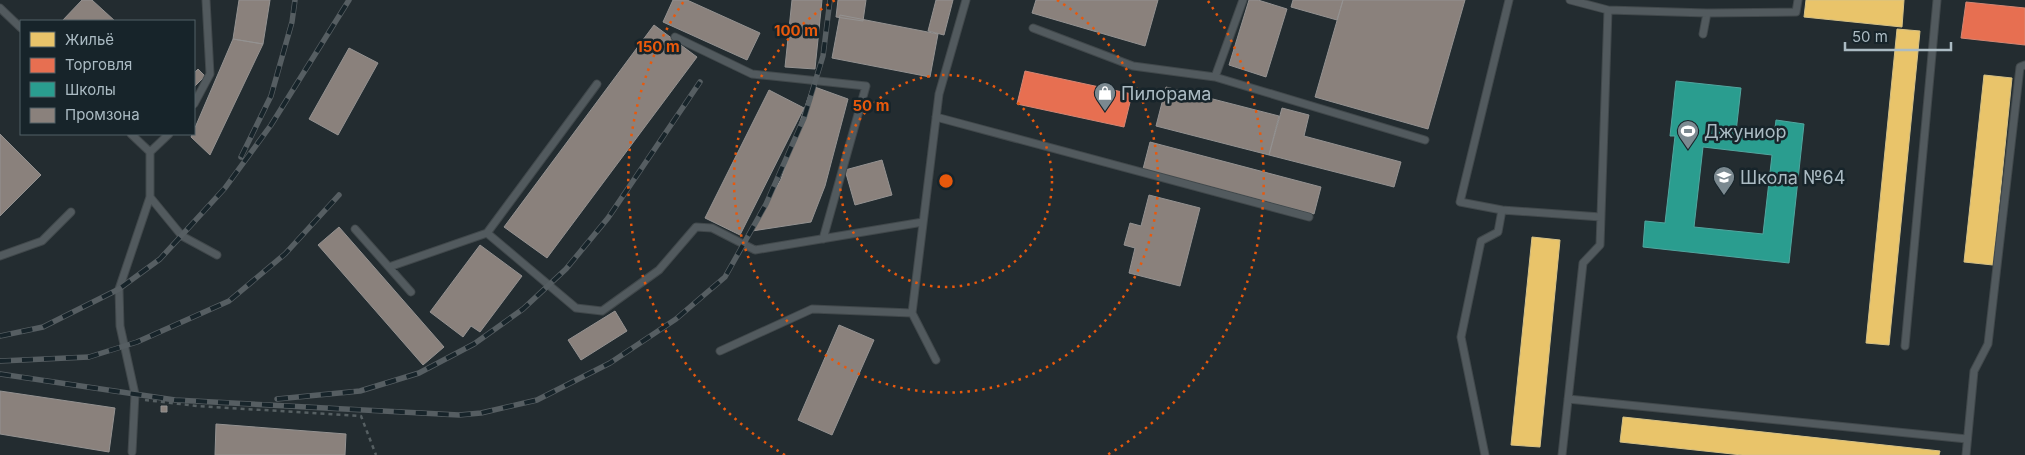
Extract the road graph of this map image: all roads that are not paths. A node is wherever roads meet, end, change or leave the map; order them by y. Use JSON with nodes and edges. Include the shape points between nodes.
{"nodes":[{"id":1,"x":206,"y":0,"type":"edge"},
{"id":2,"x":966,"y":0,"type":"edge"},
{"id":3,"x":1243,"y":0,"type":"edge"},
{"id":4,"x":1509,"y":0,"type":"edge"},
{"id":5,"x":1570,"y":0,"type":"edge"},
{"id":6,"x":1798,"y":0,"type":"edge"},
{"id":7,"x":1936,"y":0,"type":"edge"},
{"id":8,"x":0,"y":8,"type":"edge"},
{"id":9,"x":1608,"y":10,"type":"junction"},
{"id":10,"x":1707,"y":13,"type":"junction"},
{"id":11,"x":20,"y":27,"type":"edge"},
{"id":12,"x":1033,"y":28,"type":"dead end"},
{"id":13,"x":1703,"y":34,"type":"dead end"},
{"id":14,"x":675,"y":36,"type":"dead end"},
{"id":15,"x":2025,"y":65,"type":"edge"},
{"id":16,"x":1215,"y":77,"type":"junction"},
{"id":17,"x":597,"y":84,"type":"dead end"},
{"id":18,"x":195,"y":102,"type":"edge"},
{"id":19,"x":936,"y":117,"type":"junction"},
{"id":20,"x":132,"y":135,"type":"edge"},
{"id":21,"x":168,"y":135,"type":"edge"},
{"id":22,"x":1425,"y":140,"type":"dead end"},
{"id":23,"x":150,"y":152,"type":"junction"},
{"id":24,"x":150,"y":197,"type":"junction"},
{"id":25,"x":1502,"y":210,"type":"junction"},
{"id":26,"x":71,"y":212,"type":"dead end"},
{"id":27,"x":1309,"y":217,"type":"dead end"},
{"id":28,"x":1601,"y":217,"type":"junction"},
{"id":29,"x":923,"y":222,"type":"junction"},
{"id":30,"x":356,"y":229,"type":"dead end"},
{"id":31,"x":487,"y":233,"type":"junction"},
{"id":32,"x":823,"y":239,"type":"junction"},
{"id":33,"x":217,"y":255,"type":"dead end"},
{"id":34,"x":0,"y":256,"type":"edge"},
{"id":35,"x":389,"y":267,"type":"junction"},
{"id":36,"x":411,"y":292,"type":"dead end"},
{"id":37,"x":912,"y":313,"type":"junction"},
{"id":38,"x":1905,"y":346,"type":"dead end"},
{"id":39,"x":720,"y":351,"type":"dead end"},
{"id":40,"x":936,"y":360,"type":"dead end"},
{"id":41,"x":1568,"y":399,"type":"junction"},
{"id":42,"x":1967,"y":440,"type":"junction"},
{"id":43,"x":132,"y":452,"type":"dead end"},
{"id":44,"x":1485,"y":455,"type":"edge"},
{"id":45,"x":1562,"y":455,"type":"edge"},
{"id":46,"x":1966,"y":455,"type":"edge"}],
"edges":[{"from":1,"to":18,"type":"lane","via":[[210,74]]},
{"from":2,"to":19,"type":"lane","via":[[939,94]]},
{"from":3,"to":16,"type":"lane"},
{"from":4,"to":25,"type":"lane","via":[[1460,202]]},
{"from":5,"to":9,"type":"lane"},
{"from":6,"to":10,"type":"lane","via":[[1796,12]]},
{"from":7,"to":38,"type":"lane"},
{"from":8,"to":11,"type":"lane"},
{"from":9,"to":10,"type":"lane"},
{"from":9,"to":28,"type":"lane"},
{"from":10,"to":13,"type":"lane"},
{"from":12,"to":16,"type":"lane","via":[[1134,66]]},
{"from":14,"to":32,"type":"lane","via":[[752,74],[866,86]]},
{"from":15,"to":42,"type":"lane","via":[[2020,66],[1988,344],[1974,371]]},
{"from":16,"to":22,"type":"lane"},
{"from":17,"to":31,"type":"lane"},
{"from":19,"to":27,"type":"lane"},
{"from":19,"to":29,"type":"lane"},
{"from":20,"to":23,"type":"lane"},
{"from":21,"to":23,"type":"lane"},
{"from":23,"to":24,"type":"lane"},
{"from":24,"to":33,"type":"lane","via":[[182,236]]},
{"from":24,"to":43,"type":"lane","via":[[119,289],[120,326],[135,399]]},
{"from":25,"to":28,"type":"lane"},
{"from":25,"to":44,"type":"lane","via":[[1498,232],[1481,241],[1461,337]]},
{"from":26,"to":34,"type":"lane","via":[[42,241]]},
{"from":28,"to":41,"type":"lane","via":[[1600,244],[1583,263]]},
{"from":29,"to":32,"type":"lane"},
{"from":29,"to":37,"type":"lane"},
{"from":30,"to":35,"type":"lane"},
{"from":31,"to":32,"type":"lane","via":[[576,308],[602,310],[659,270],[696,227],[712,228],[755,250]]},
{"from":31,"to":35,"type":"lane"},
{"from":35,"to":36,"type":"lane"},
{"from":37,"to":39,"type":"lane","via":[[812,309]]},
{"from":37,"to":40,"type":"lane"},
{"from":41,"to":42,"type":"lane"},
{"from":41,"to":45,"type":"lane"},
{"from":42,"to":46,"type":"lane"}]}
